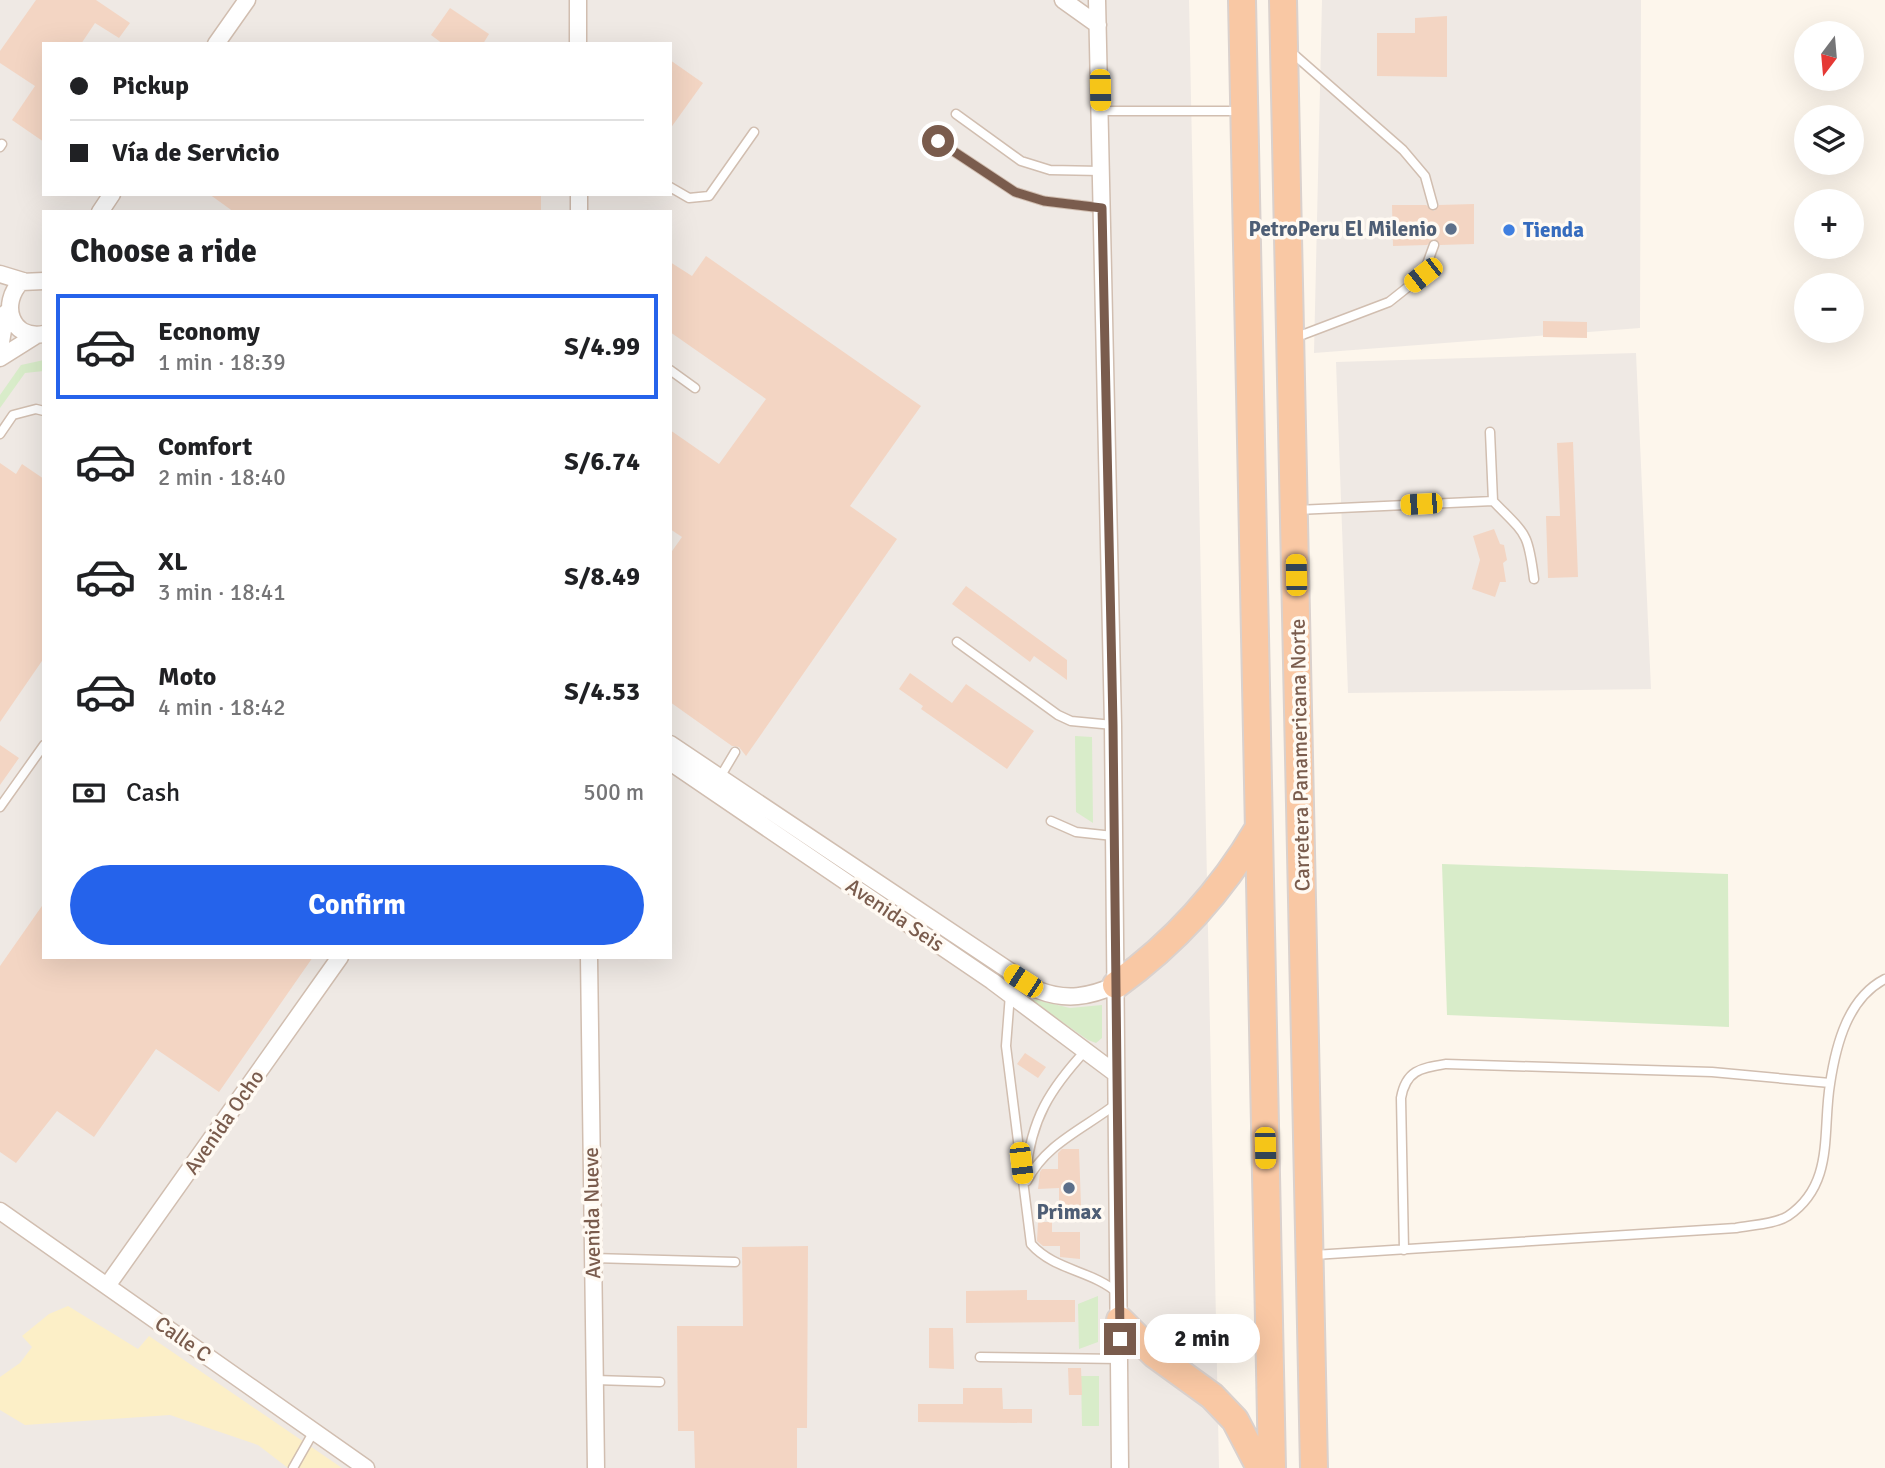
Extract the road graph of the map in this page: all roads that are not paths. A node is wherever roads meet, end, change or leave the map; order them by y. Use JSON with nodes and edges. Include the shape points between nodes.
{"nodes":[{"id":1,"x":247,"y":0,"type":"edge"},
{"id":2,"x":578,"y":0,"type":"edge"},
{"id":3,"x":1063,"y":0,"type":"edge"},
{"id":4,"x":1097,"y":0,"type":"edge"},
{"id":5,"x":1242,"y":0,"type":"edge"},
{"id":6,"x":1283,"y":0,"type":"edge"},
{"id":7,"x":1098,"y":24,"type":"junction"},
{"id":8,"x":217,"y":42,"type":"edge"},
{"id":9,"x":578,"y":42,"type":"edge"},
{"id":10,"x":1284,"y":46,"type":"junction"},
{"id":11,"x":1100,"y":111,"type":"junction"},
{"id":12,"x":1244,"y":111,"type":"junction"},
{"id":13,"x":956,"y":114,"type":"dead end"},
{"id":14,"x":754,"y":132,"type":"dead end"},
{"id":15,"x":938,"y":141,"type":"dead end"},
{"id":16,"x":1101,"y":172,"type":"junction"},
{"id":17,"x":672,"y":188,"type":"edge"},
{"id":18,"x":1433,"y":205,"type":"dead end"},
{"id":19,"x":1102,"y":208,"type":"junction"},
{"id":20,"x":1434,"y":245,"type":"dead end"},
{"id":21,"x":0,"y":274,"type":"edge"},
{"id":22,"x":35,"y":278,"type":"edge"},
{"id":23,"x":4,"y":305,"type":"edge"},
{"id":24,"x":40,"y":335,"type":"edge"},
{"id":25,"x":1291,"y":339,"type":"junction"},
{"id":26,"x":0,"y":348,"type":"edge"},
{"id":27,"x":0,"y":358,"type":"edge"},
{"id":28,"x":672,"y":371,"type":"edge"},
{"id":29,"x":695,"y":388,"type":"dead end"},
{"id":30,"x":42,"y":410,"type":"edge"},
{"id":31,"x":1490,"y":432,"type":"dead end"},
{"id":32,"x":0,"y":434,"type":"edge"},
{"id":33,"x":1493,"y":500,"type":"junction"},
{"id":34,"x":1295,"y":510,"type":"junction"},
{"id":35,"x":1296,"y":575,"type":"junction"},
{"id":36,"x":1254,"y":578,"type":"junction"},
{"id":37,"x":1534,"y":579,"type":"dead end"},
{"id":38,"x":957,"y":642,"type":"dead end"},
{"id":39,"x":1113,"y":725,"type":"junction"},
{"id":40,"x":42,"y":748,"type":"edge"},
{"id":41,"x":672,"y":750,"type":"edge"},
{"id":42,"x":735,"y":752,"type":"dead end"},
{"id":43,"x":715,"y":784,"type":"junction"},
{"id":44,"x":0,"y":807,"type":"edge"},
{"id":45,"x":1051,"y":821,"type":"dead end"},
{"id":46,"x":1259,"y":827,"type":"junction"},
{"id":47,"x":1114,"y":836,"type":"junction"},
{"id":48,"x":340,"y":959,"type":"edge"},
{"id":49,"x":589,"y":959,"type":"edge"},
{"id":50,"x":1885,"y":979,"type":"edge"},
{"id":51,"x":1116,"y":985,"type":"junction"},
{"id":52,"x":1010,"y":994,"type":"junction"},
{"id":53,"x":1086,"y":1050,"type":"junction"},
{"id":54,"x":1115,"y":1073,"type":"junction"},
{"id":55,"x":1830,"y":1083,"type":"junction"},
{"id":56,"x":1116,"y":1104,"type":"junction"},
{"id":57,"x":1024,"y":1186,"type":"junction"},
{"id":58,"x":0,"y":1211,"type":"edge"},
{"id":59,"x":1404,"y":1250,"type":"junction"},
{"id":60,"x":1310,"y":1255,"type":"junction"},
{"id":61,"x":593,"y":1258,"type":"junction"},
{"id":62,"x":735,"y":1262,"type":"dead end"},
{"id":63,"x":107,"y":1286,"type":"junction"},
{"id":64,"x":1119,"y":1307,"type":"junction"},
{"id":65,"x":980,"y":1357,"type":"dead end"},
{"id":66,"x":1120,"y":1359,"type":"junction"},
{"id":67,"x":595,"y":1380,"type":"junction"},
{"id":68,"x":660,"y":1382,"type":"dead end"},
{"id":69,"x":313,"y":1431,"type":"junction"},
{"id":70,"x":293,"y":1468,"type":"edge"},
{"id":71,"x":366,"y":1468,"type":"edge"},
{"id":72,"x":596,"y":1468,"type":"edge"},
{"id":73,"x":1120,"y":1468,"type":"edge"},
{"id":74,"x":1260,"y":1468,"type":"edge"},
{"id":75,"x":1272,"y":1468,"type":"edge"},
{"id":76,"x":1314,"y":1468,"type":"edge"}],
"edges":[{"from":1,"to":8,"type":"street"},
{"from":2,"to":9,"type":"street"},
{"from":3,"to":7,"type":"street"},
{"from":4,"to":7,"type":"street"},
{"from":5,"to":12,"type":"highway","name":"Carretera Panamericana Norte"},
{"from":6,"to":10,"type":"highway","name":"Carretera Panamericana Norte"},
{"from":7,"to":11,"type":"street"},
{"from":10,"to":18,"type":"lane","via":[[1403,150],[1425,176]]},
{"from":10,"to":25,"type":"highway","name":"Carretera Panamericana Norte"},
{"from":11,"to":12,"type":"lane"},
{"from":11,"to":16,"type":"street"},
{"from":12,"to":36,"type":"highway","name":"Carretera Panamericana Norte"},
{"from":13,"to":16,"type":"lane","via":[[1021,161],[1050,170]]},
{"from":14,"to":17,"type":"lane","via":[[709,196],[689,198]]},
{"from":15,"to":19,"type":"lane","via":[[1015,192],[1044,201]]},
{"from":16,"to":19,"type":"street"},
{"from":19,"to":39,"type":"street"},
{"from":20,"to":25,"type":"lane","via":[[1423,275],[1389,302]]},
{"from":21,"to":22,"type":"street"},
{"from":22,"to":23,"type":"street","via":[[9,295]]},
{"from":23,"to":24,"type":"street","via":[[16,329]]},
{"from":23,"to":26,"type":"street"},
{"from":24,"to":27,"type":"street"},
{"from":25,"to":34,"type":"highway","name":"Carretera Panamericana Norte"},
{"from":28,"to":29,"type":"lane"},
{"from":30,"to":32,"type":"lane","via":[[13,415]]},
{"from":31,"to":33,"type":"lane"},
{"from":33,"to":34,"type":"lane"},
{"from":33,"to":37,"type":"lane","via":[[1529,540]]},
{"from":34,"to":35,"type":"highway","name":"Carretera Panamericana Norte"},
{"from":35,"to":36,"type":"highway"},
{"from":35,"to":60,"type":"highway","name":"Carretera Panamericana Norte"},
{"from":36,"to":46,"type":"highway","name":"Carretera Panamericana Norte"},
{"from":38,"to":39,"type":"lane","via":[[1071,722]]},
{"from":39,"to":47,"type":"street"},
{"from":40,"to":44,"type":"lane"},
{"from":41,"to":43,"type":"street","name":"Avenida Seis"},
{"from":42,"to":43,"type":"lane"},
{"from":43,"to":51,"type":"street","name":"Avenida Seis","via":[[1038,990],[1053,996],[1081,997]]},
{"from":43,"to":52,"type":"street","name":"Avenida Seis"},
{"from":45,"to":47,"type":"lane","via":[[1076,832]]},
{"from":46,"to":51,"type":"highway","via":[[1234,870],[1192,922]]},
{"from":46,"to":75,"type":"highway","name":"Carretera Panamericana Norte"},
{"from":47,"to":51,"type":"street"},
{"from":48,"to":63,"type":"street","name":"Avenida Ocho"},
{"from":49,"to":61,"type":"street","name":"Avenida Nueve"},
{"from":50,"to":55,"type":"lane","via":[[1857,1000],[1850,1012]]},
{"from":51,"to":54,"type":"street"},
{"from":52,"to":53,"type":"street","name":"Avenida Seis"},
{"from":52,"to":57,"type":"lane","via":[[1006,1046]]},
{"from":53,"to":54,"type":"street","name":"Avenida Seis"},
{"from":53,"to":57,"type":"lane","via":[[1051,1089],[1031,1137]]},
{"from":54,"to":56,"type":"street"},
{"from":55,"to":59,"type":"lane","via":[[1825,1161],[1812,1192],[1787,1217],[1736,1228]]},
{"from":55,"to":59,"type":"lane","via":[[1699,1072],[1446,1064],[1410,1073],[1401,1098]]},
{"from":56,"to":57,"type":"lane","via":[[1048,1153],[1034,1166]]},
{"from":56,"to":64,"type":"street"},
{"from":57,"to":64,"type":"lane","via":[[1031,1244],[1043,1257],[1097,1279]]},
{"from":58,"to":63,"type":"street","name":"Calle C"},
{"from":59,"to":60,"type":"lane"},
{"from":60,"to":76,"type":"highway","name":"Carretera Panamericana Norte"},
{"from":61,"to":62,"type":"lane"},
{"from":61,"to":67,"type":"street","name":"Avenida Nueve"},
{"from":63,"to":69,"type":"street","name":"Calle C"},
{"from":64,"to":66,"type":"street"},
{"from":64,"to":74,"type":"highway","via":[[1154,1354],[1212,1396],[1235,1420]]},
{"from":65,"to":66,"type":"lane"},
{"from":66,"to":73,"type":"street"},
{"from":67,"to":68,"type":"lane"},
{"from":67,"to":72,"type":"street","name":"Avenida Nueve"},
{"from":69,"to":70,"type":"lane"},
{"from":69,"to":71,"type":"street","name":"Calle C"}]}
